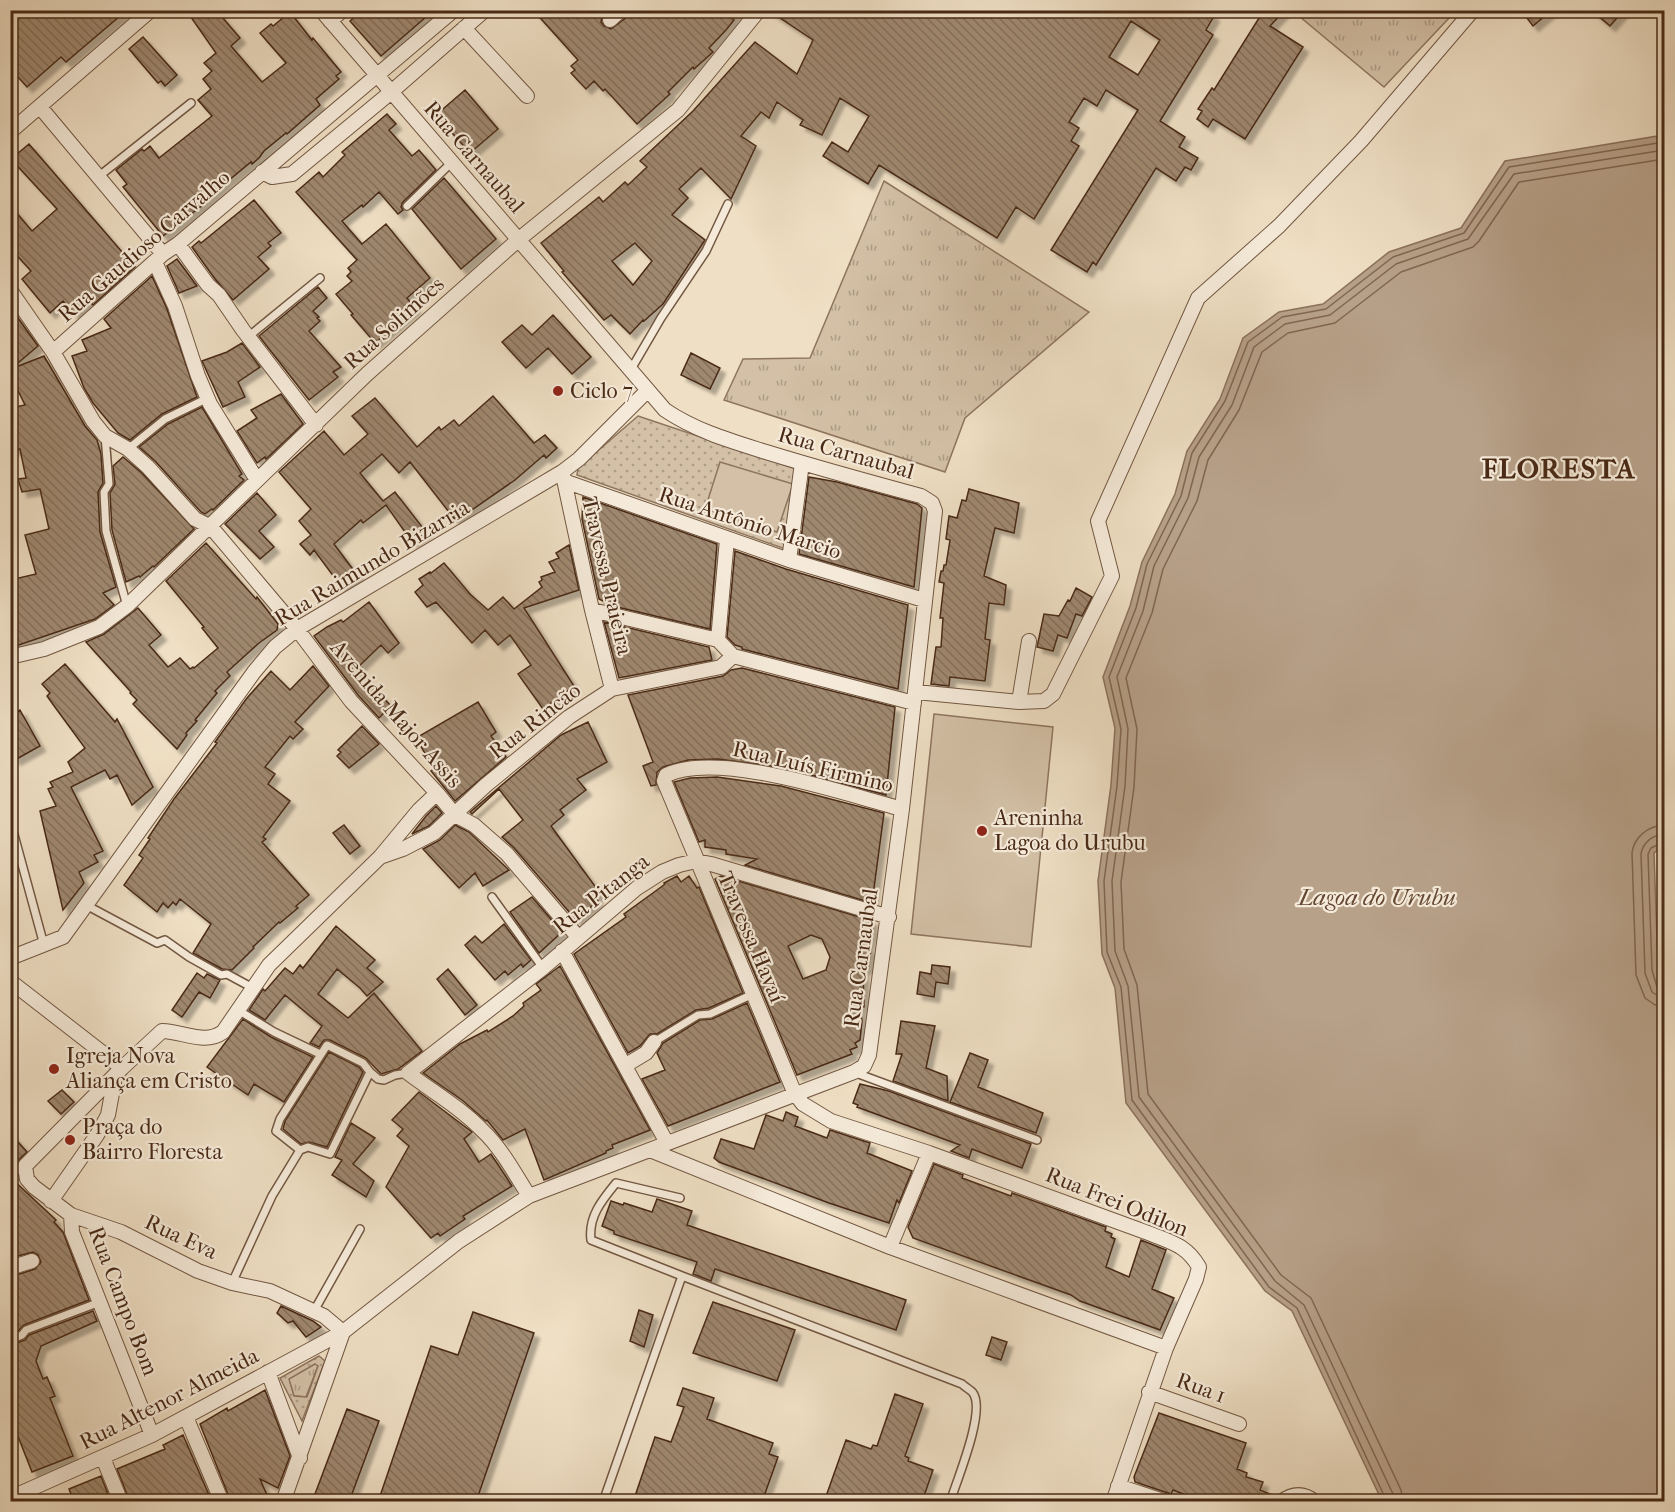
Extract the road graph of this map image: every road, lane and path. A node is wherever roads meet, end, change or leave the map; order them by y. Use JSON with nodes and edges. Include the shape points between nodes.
{"nodes":[{"id":1,"x":151,"y":10,"type":"edge"},
{"id":2,"x":321,"y":10,"type":"edge"},
{"id":3,"x":343,"y":10,"type":"edge"},
{"id":4,"x":454,"y":10,"type":"edge"},
{"id":5,"x":485,"y":10,"type":"edge"},
{"id":6,"x":755,"y":12,"type":"edge"},
{"id":7,"x":1472,"y":12,"type":"edge"},
{"id":8,"x":330,"y":21,"type":"junction"},
{"id":9,"x":464,"y":28,"type":"junction"},
{"id":10,"x":377,"y":77,"type":"junction"},
{"id":11,"x":390,"y":93,"type":"junction"},
{"id":12,"x":527,"y":96,"type":"dead end"},
{"id":13,"x":191,"y":103,"type":"dead end"},
{"id":14,"x":40,"y":107,"type":"junction"},
{"id":15,"x":10,"y":132,"type":"edge"},
{"id":16,"x":451,"y":163,"type":"junction"},
{"id":17,"x":262,"y":172,"type":"junction"},
{"id":18,"x":98,"y":177,"type":"junction"},
{"id":19,"x":728,"y":204,"type":"dead end"},
{"id":20,"x":407,"y":206,"type":"dead end"},
{"id":21,"x":518,"y":240,"type":"junction"},
{"id":22,"x":178,"y":244,"type":"junction"},
{"id":23,"x":159,"y":258,"type":"junction"},
{"id":24,"x":320,"y":278,"type":"dead end"},
{"id":25,"x":10,"y":290,"type":"edge"},
{"id":26,"x":248,"y":337,"type":"junction"},
{"id":27,"x":53,"y":352,"type":"junction"},
{"id":28,"x":630,"y":370,"type":"junction"},
{"id":29,"x":647,"y":391,"type":"junction"},
{"id":30,"x":208,"y":398,"type":"junction"},
{"id":31,"x":316,"y":425,"type":"junction"},
{"id":32,"x":105,"y":436,"type":"junction"},
{"id":33,"x":128,"y":449,"type":"junction"},
{"id":34,"x":802,"y":463,"type":"junction"},
{"id":35,"x":563,"y":477,"type":"junction"},
{"id":36,"x":257,"y":480,"type":"junction"},
{"id":37,"x":211,"y":527,"type":"junction"},
{"id":38,"x":727,"y":539,"type":"junction"},
{"id":39,"x":789,"y":560,"type":"junction"},
{"id":40,"x":924,"y":600,"type":"junction"},
{"id":41,"x":127,"y":606,"type":"junction"},
{"id":42,"x":592,"y":610,"type":"junction"},
{"id":43,"x":297,"y":629,"type":"junction"},
{"id":44,"x":718,"y":640,"type":"junction"},
{"id":45,"x":1029,"y":641,"type":"dead end"},
{"id":46,"x":732,"y":656,"type":"junction"},
{"id":47,"x":10,"y":657,"type":"edge"},
{"id":48,"x":612,"y":689,"type":"junction"},
{"id":49,"x":915,"y":698,"type":"junction"},
{"id":50,"x":1019,"y":702,"type":"junction"},
{"id":51,"x":437,"y":793,"type":"junction"},
{"id":52,"x":669,"y":796,"type":"joint"},
{"id":53,"x":902,"y":809,"type":"junction"},
{"id":54,"x":455,"y":815,"type":"junction"},
{"id":55,"x":10,"y":820,"type":"edge"},
{"id":56,"x":381,"y":857,"type":"junction"},
{"id":57,"x":696,"y":861,"type":"junction"},
{"id":58,"x":492,"y":897,"type":"dead end"},
{"id":59,"x":86,"y":905,"type":"junction"},
{"id":60,"x":889,"y":917,"type":"junction"},
{"id":61,"x":578,"y":937,"type":"junction"},
{"id":62,"x":44,"y":945,"type":"junction"},
{"id":63,"x":562,"y":951,"type":"junction"},
{"id":64,"x":10,"y":958,"type":"edge"},
{"id":65,"x":543,"y":968,"type":"junction"},
{"id":66,"x":10,"y":981,"type":"edge"},
{"id":67,"x":253,"y":988,"type":"junction"},
{"id":68,"x":753,"y":994,"type":"junction"},
{"id":69,"x":238,"y":1010,"type":"junction"},
{"id":70,"x":654,"y":1041,"type":"joint"},
{"id":71,"x":320,"y":1054,"type":"junction"},
{"id":72,"x":626,"y":1065,"type":"junction"},
{"id":73,"x":119,"y":1072,"type":"junction"},
{"id":74,"x":370,"y":1072,"type":"junction"},
{"id":75,"x":854,"y":1072,"type":"junction"},
{"id":76,"x":408,"y":1073,"type":"junction"},
{"id":77,"x":795,"y":1094,"type":"junction"},
{"id":78,"x":1037,"y":1140,"type":"dead end"},
{"id":79,"x":667,"y":1143,"type":"junction"},
{"id":80,"x":300,"y":1150,"type":"junction"},
{"id":81,"x":650,"y":1150,"type":"junction"},
{"id":82,"x":929,"y":1153,"type":"junction"},
{"id":83,"x":10,"y":1163,"type":"edge"},
{"id":84,"x":25,"y":1174,"type":"junction"},
{"id":85,"x":529,"y":1196,"type":"junction"},
{"id":86,"x":680,"y":1198,"type":"dead end"},
{"id":87,"x":51,"y":1201,"type":"junction"},
{"id":88,"x":71,"y":1215,"type":"junction"},
{"id":89,"x":360,"y":1229,"type":"dead end"},
{"id":90,"x":890,"y":1247,"type":"junction"},
{"id":91,"x":32,"y":1260,"type":"dead end"},
{"id":92,"x":10,"y":1269,"type":"edge"},
{"id":93,"x":682,"y":1276,"type":"junction"},
{"id":94,"x":232,"y":1283,"type":"junction"},
{"id":95,"x":100,"y":1302,"type":"junction"},
{"id":96,"x":314,"y":1311,"type":"junction"},
{"id":97,"x":343,"y":1332,"type":"junction"},
{"id":98,"x":10,"y":1340,"type":"edge"},
{"id":99,"x":1166,"y":1348,"type":"junction"},
{"id":100,"x":268,"y":1372,"type":"junction"},
{"id":101,"x":1149,"y":1392,"type":"junction"},
{"id":102,"x":186,"y":1417,"type":"junction"},
{"id":103,"x":1239,"y":1424,"type":"dead end"},
{"id":104,"x":152,"y":1436,"type":"junction"},
{"id":105,"x":104,"y":1458,"type":"junction"},
{"id":106,"x":300,"y":1458,"type":"junction"},
{"id":107,"x":1118,"y":1486,"type":"junction"},
{"id":108,"x":14,"y":1499,"type":"edge"},
{"id":109,"x":122,"y":1502,"type":"edge"},
{"id":110,"x":222,"y":1502,"type":"edge"},
{"id":111,"x":283,"y":1502,"type":"edge"},
{"id":112,"x":603,"y":1502,"type":"edge"},
{"id":113,"x":950,"y":1502,"type":"edge"},
{"id":114,"x":1113,"y":1502,"type":"edge"},
{"id":115,"x":1166,"y":1502,"type":"edge"},
{"id":116,"x":1281,"y":1502,"type":"edge"},
{"id":117,"x":1316,"y":1502,"type":"edge"}],
"edges":[{"from":1,"to":14,"type":"street"},
{"from":2,"to":8,"type":"street","name":"Rua Carnaubal"},
{"from":3,"to":8,"type":"street"},
{"from":4,"to":10,"type":"street","name":"Rua Gaudioso Carvalho"},
{"from":5,"to":9,"type":"street","name":"Rua Gaudioso Carvalho"},
{"from":6,"to":21,"type":"street","name":"Rua Solimões","via":[[678,110]]},
{"from":7,"to":50,"type":"street","via":[[1361,141],[1279,226],[1198,298],[1098,521],[1112,576],[1053,694],[1044,700]]},
{"from":8,"to":10,"type":"street","name":"Rua Carnaubal"},
{"from":9,"to":11,"type":"street","name":"Rua Gaudioso Carvalho"},
{"from":9,"to":12,"type":"street"},
{"from":10,"to":11,"type":"street","name":"Rua Carnaubal"},
{"from":10,"to":17,"type":"street","name":"Rua Gaudioso Carvalho"},
{"from":11,"to":16,"type":"street","name":"Rua Carnaubal"},
{"from":11,"to":17,"type":"street","name":"Rua Gaudioso Carvalho","via":[[292,174],[272,177]]},
{"from":13,"to":18,"type":"lane"},
{"from":14,"to":15,"type":"street"},
{"from":14,"to":18,"type":"street"},
{"from":16,"to":20,"type":"lane"},
{"from":16,"to":21,"type":"street","name":"Rua Carnaubal"},
{"from":17,"to":22,"type":"street","name":"Rua Gaudioso Carvalho"},
{"from":18,"to":23,"type":"street"},
{"from":19,"to":28,"type":"lane","via":[[706,251]]},
{"from":21,"to":28,"type":"street","name":"Rua Carnaubal"},
{"from":21,"to":31,"type":"street","name":"Rua Solimões","via":[[367,374]]},
{"from":22,"to":23,"type":"street","name":"Rua Gaudioso Carvalho"},
{"from":22,"to":26,"type":"street"},
{"from":23,"to":27,"type":"street","name":"Rua Gaudioso Carvalho"},
{"from":23,"to":30,"type":"street"},
{"from":24,"to":26,"type":"lane"},
{"from":25,"to":27,"type":"street","name":"Avenida Major Assis"},
{"from":26,"to":31,"type":"street"},
{"from":27,"to":32,"type":"street","name":"Avenida Major Assis"},
{"from":28,"to":29,"type":"street","name":"Rua Carnaubal"},
{"from":29,"to":34,"type":"street","name":"Rua Carnaubal","via":[[665,411],[683,422],[726,440]]},
{"from":29,"to":35,"type":"street","name":"Rua Raimundo Bizarria"},
{"from":30,"to":33,"type":"lane","via":[[165,419]]},
{"from":30,"to":36,"type":"street"},
{"from":31,"to":36,"type":"street","name":"Rua Solimões"},
{"from":32,"to":33,"type":"street","name":"Avenida Major Assis"},
{"from":32,"to":41,"type":"lane","via":[[109,484],[104,492],[106,531]]},
{"from":33,"to":37,"type":"street","name":"Avenida Major Assis","via":[[195,519]]},
{"from":34,"to":39,"type":"street"},
{"from":34,"to":40,"type":"street","name":"Rua Carnaubal","via":[[932,502]]},
{"from":35,"to":38,"type":"street","name":"Rua Antônio Marcio"},
{"from":35,"to":42,"type":"street","name":"Travessa Praieira"},
{"from":35,"to":43,"type":"street","name":"Rua Raimundo Bizarria"},
{"from":36,"to":37,"type":"street","name":"Rua Solimões"},
{"from":37,"to":41,"type":"street","name":"Rua Solimões"},
{"from":37,"to":43,"type":"street","name":"Avenida Major Assis"},
{"from":38,"to":39,"type":"street","name":"Rua Antônio Marcio"},
{"from":38,"to":44,"type":"street"},
{"from":39,"to":40,"type":"street","name":"Rua Antônio Marcio"},
{"from":40,"to":49,"type":"street","name":"Rua Carnaubal"},
{"from":41,"to":47,"type":"street","name":"Rua Solimões","via":[[99,627],[44,649]]},
{"from":42,"to":44,"type":"street"},
{"from":42,"to":48,"type":"street","name":"Travessa Praieira"},
{"from":43,"to":51,"type":"street","name":"Avenida Major Assis","via":[[351,701]]},
{"from":43,"to":59,"type":"street","name":"Rua Raimundo Bizarria","via":[[274,647]]},
{"from":44,"to":46,"type":"street"},
{"from":45,"to":50,"type":"street"},
{"from":46,"to":48,"type":"street","name":"Rua Rincão","via":[[721,667]]},
{"from":46,"to":49,"type":"street"},
{"from":48,"to":54,"type":"street","name":"Rua Rincão","via":[[569,717]]},
{"from":49,"to":50,"type":"street"},
{"from":49,"to":53,"type":"street","name":"Rua Carnaubal"},
{"from":51,"to":54,"type":"street","name":"Avenida Major Assis"},
{"from":51,"to":56,"type":"street","name":"Rua Rincão"},
{"from":52,"to":53,"type":"street","name":"Rua Luís Firmino","via":[[666,775],[702,767],[727,768],[777,776]]},
{"from":52,"to":57,"type":"street","name":"Travessa Havaí"},
{"from":53,"to":60,"type":"street","name":"Rua Carnaubal"},
{"from":54,"to":56,"type":"street","name":"Rua Rincão","via":[[420,841]]},
{"from":54,"to":61,"type":"street","name":"Avenida Major Assis","via":[[474,825],[507,854]]},
{"from":55,"to":62,"type":"lane"},
{"from":56,"to":67,"type":"street","name":"Rua Rincão","via":[[269,965]]},
{"from":57,"to":60,"type":"street"},
{"from":57,"to":61,"type":"street","name":"Rua Pitanga","via":[[662,872],[637,888]]},
{"from":57,"to":68,"type":"street","name":"Travessa Havaí"},
{"from":58,"to":65,"type":"lane"},
{"from":59,"to":62,"type":"street","name":"Rua Raimundo Bizarria","via":[[63,937]]},
{"from":59,"to":67,"type":"lane","via":[[157,943],[165,940],[221,975],[227,974]]},
{"from":60,"to":75,"type":"street","name":"Rua Carnaubal","via":[[869,1055],[864,1066]]},
{"from":61,"to":63,"type":"street","name":"Rua Pitanga"},
{"from":62,"to":64,"type":"street","name":"Rua Raimundo Bizarria"},
{"from":63,"to":65,"type":"street","name":"Rua Pitanga"},
{"from":63,"to":72,"type":"street"},
{"from":65,"to":76,"type":"street","name":"Rua Pitanga"},
{"from":66,"to":73,"type":"street"},
{"from":67,"to":69,"type":"street","name":"Rua Rincão"},
{"from":68,"to":70,"type":"lane","via":[[710,1014],[698,1015]]},
{"from":68,"to":77,"type":"street","name":"Travessa Havaí"},
{"from":69,"to":71,"type":"lane"},
{"from":69,"to":73,"type":"street","name":"Rua Rincão","via":[[216,1038],[162,1031]]},
{"from":70,"to":72,"type":"street","via":[[646,1053]]},
{"from":71,"to":74,"type":"lane","via":[[327,1045],[363,1063]]},
{"from":71,"to":80,"type":"lane","via":[[276,1131]]},
{"from":72,"to":79,"type":"street"},
{"from":73,"to":84,"type":"street","name":"Rua Rincão","via":[[25,1166]]},
{"from":73,"to":87,"type":"street","via":[[103,1125]]},
{"from":74,"to":76,"type":"lane","via":[[384,1080]]},
{"from":74,"to":80,"type":"lane","via":[[330,1154],[308,1147]]},
{"from":75,"to":77,"type":"street"},
{"from":75,"to":78,"type":"lane"},
{"from":76,"to":85,"type":"street","via":[[483,1131]]},
{"from":77,"to":79,"type":"street"},
{"from":77,"to":82,"type":"street","name":"Rua Frei Odilon","via":[[803,1104],[831,1120]]},
{"from":79,"to":81,"type":"street"},
{"from":80,"to":94,"type":"lane","via":[[272,1196]]},
{"from":81,"to":85,"type":"street","name":"Rua Altenor Almeida"},
{"from":81,"to":90,"type":"street"},
{"from":82,"to":90,"type":"street"},
{"from":82,"to":99,"type":"street","name":"Rua Frei Odilon","via":[[1151,1234],[1192,1255],[1200,1268]]},
{"from":83,"to":84,"type":"lane"},
{"from":84,"to":87,"type":"street","name":"Rua Eva"},
{"from":85,"to":97,"type":"street","name":"Rua Altenor Almeida","via":[[459,1241]]},
{"from":86,"to":93,"type":"lane","via":[[616,1183],[603,1198],[590,1226],[591,1240]]},
{"from":87,"to":88,"type":"street","name":"Rua Eva"},
{"from":88,"to":94,"type":"street","name":"Rua Eva","via":[[121,1232],[198,1271]]},
{"from":88,"to":95,"type":"street","name":"Rua Campo Bom","via":[[72,1232]]},
{"from":89,"to":96,"type":"lane"},
{"from":90,"to":99,"type":"street"},
{"from":91,"to":92,"type":"street"},
{"from":93,"to":112,"type":"lane"},
{"from":93,"to":113,"type":"lane","via":[[962,1384],[973,1393],[976,1423]]},
{"from":94,"to":96,"type":"street","name":"Rua Eva","via":[[270,1291]]},
{"from":95,"to":98,"type":"lane"},
{"from":95,"to":104,"type":"street","name":"Rua Campo Bom"},
{"from":96,"to":97,"type":"street","name":"Rua Eva"},
{"from":97,"to":100,"type":"street","name":"Rua Altenor Almeida"},
{"from":97,"to":106,"type":"street"},
{"from":99,"to":101,"type":"street","name":"Rua Frei Odilon"},
{"from":100,"to":102,"type":"street","name":"Rua Altenor Almeida"},
{"from":100,"to":106,"type":"street"},
{"from":101,"to":103,"type":"street","name":"Rua 1"},
{"from":101,"to":107,"type":"street","name":"Rua Frei Odilon"},
{"from":102,"to":104,"type":"street","name":"Rua Altenor Almeida"},
{"from":102,"to":110,"type":"street"},
{"from":104,"to":105,"type":"street","name":"Rua Altenor Almeida"},
{"from":105,"to":108,"type":"street","name":"Rua Altenor Almeida"},
{"from":105,"to":109,"type":"street"},
{"from":106,"to":111,"type":"street"},
{"from":107,"to":114,"type":"street","name":"Rua Frei Odilon"},
{"from":107,"to":115,"type":"street"},
{"from":116,"to":117,"type":"street","via":[[1297,1494]]}]}
